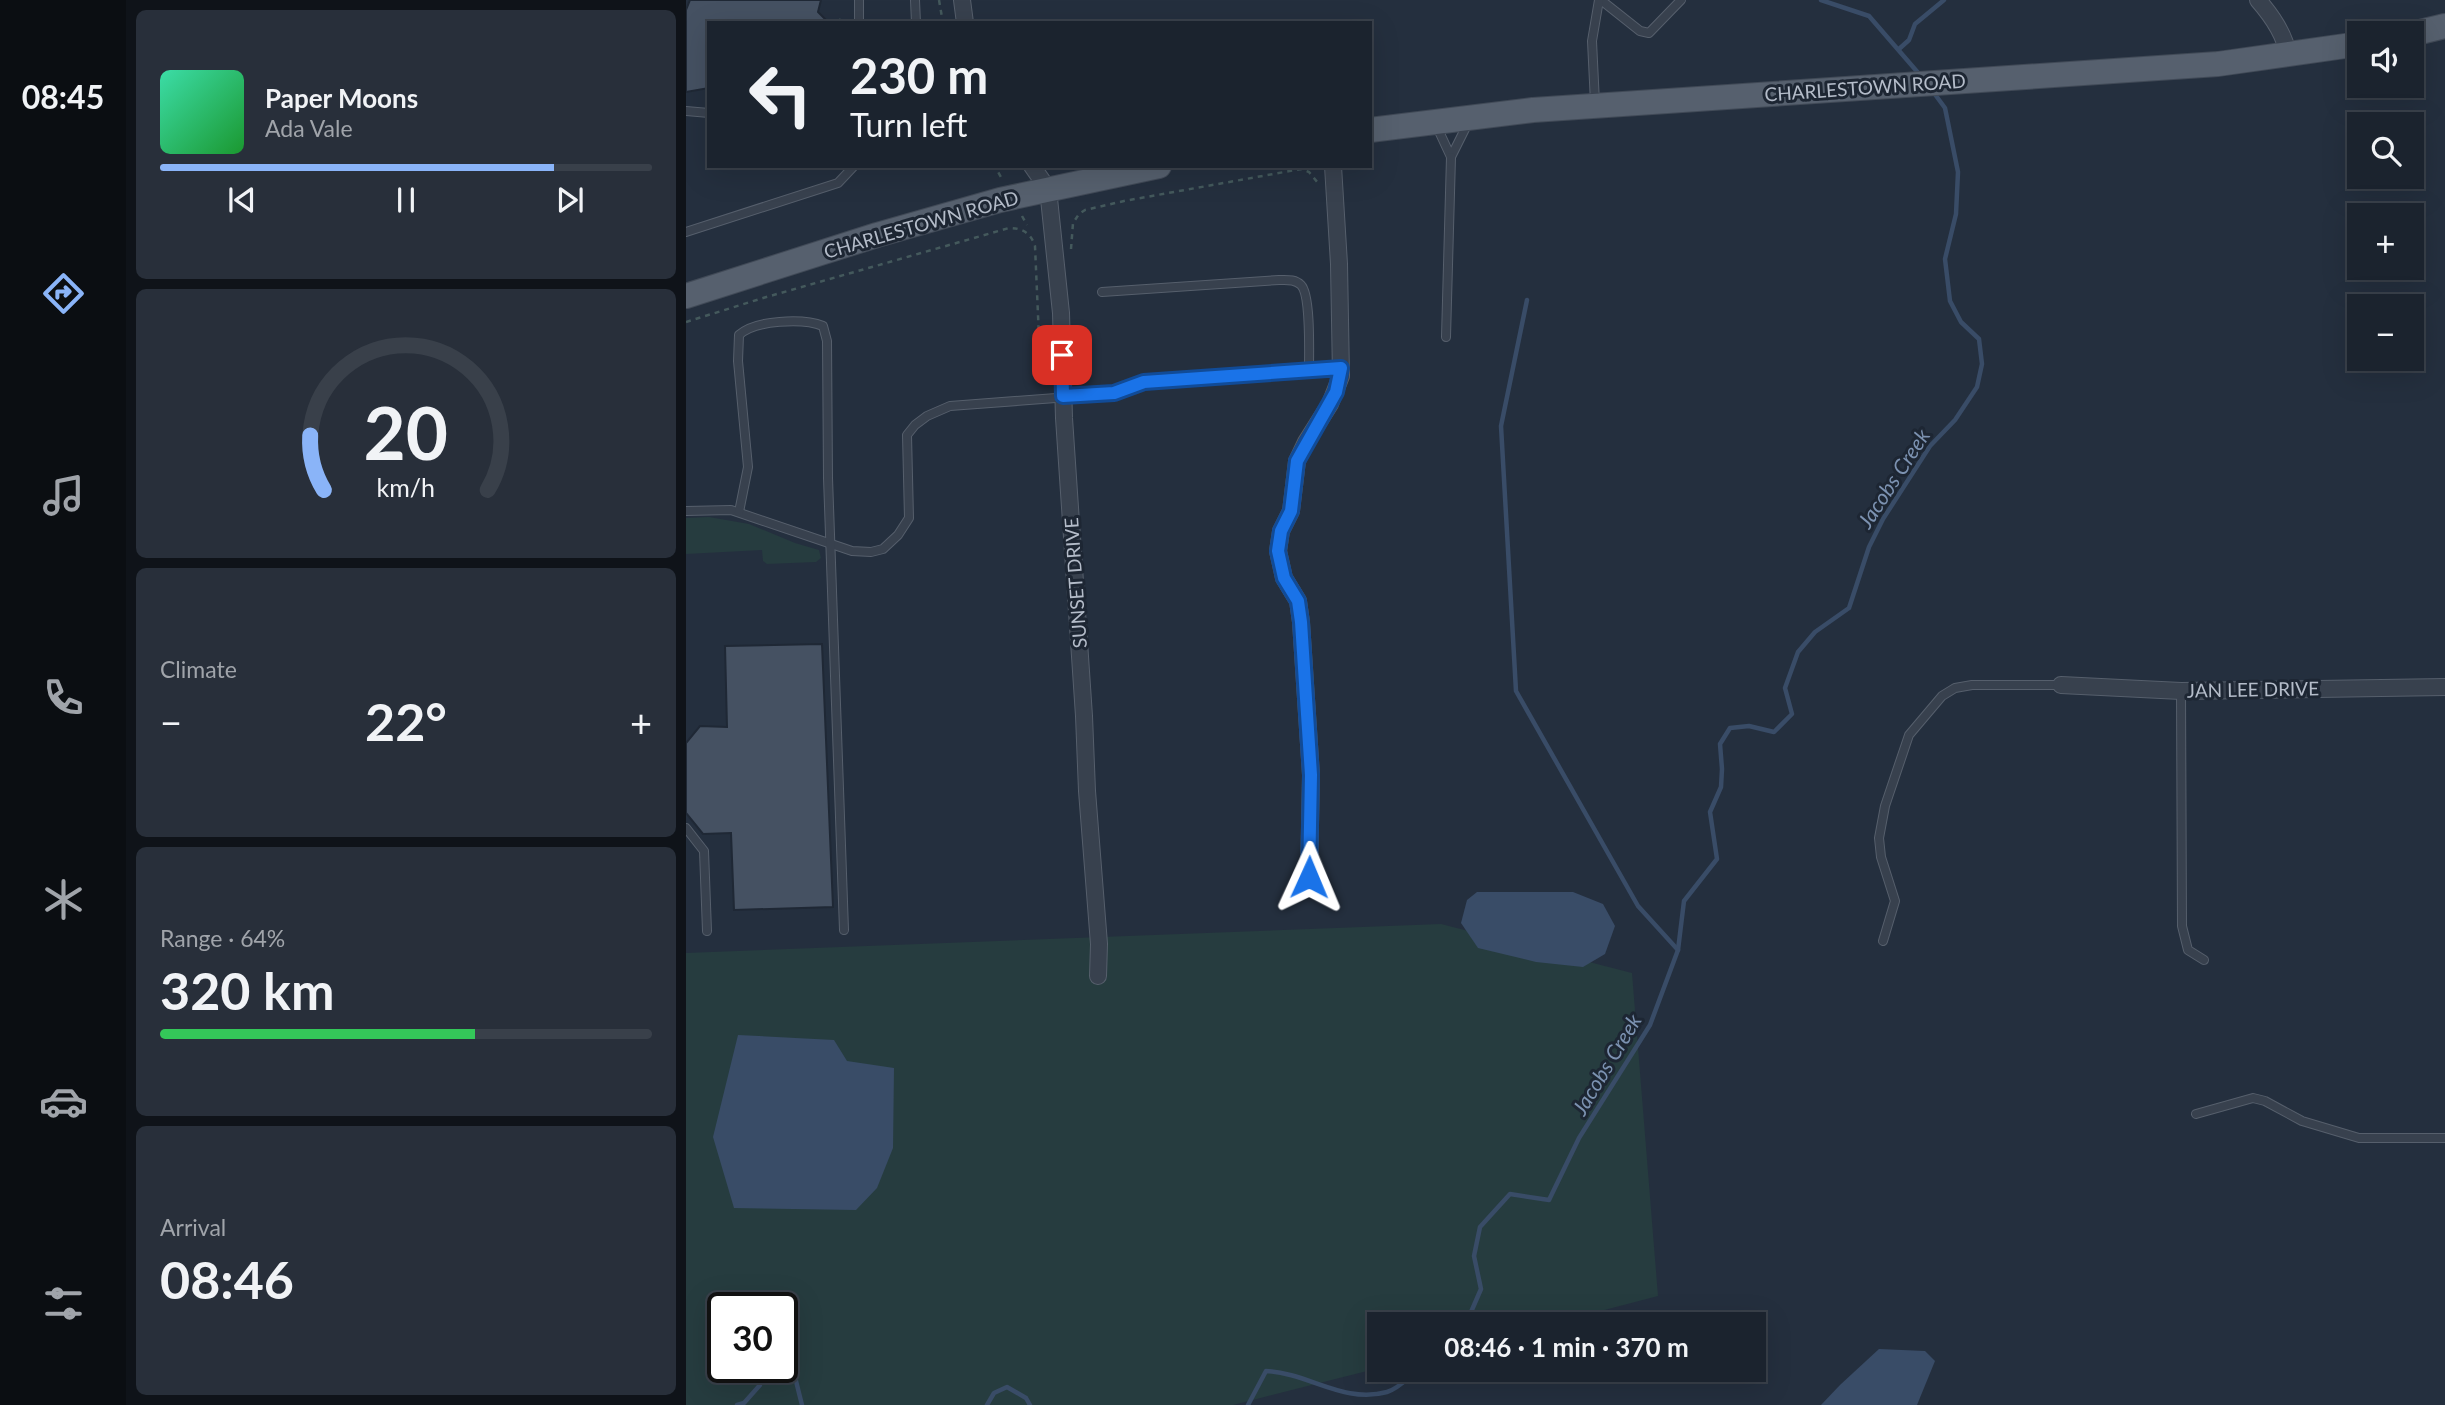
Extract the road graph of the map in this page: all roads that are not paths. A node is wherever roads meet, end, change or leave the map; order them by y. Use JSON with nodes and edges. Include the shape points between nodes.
{"nodes":[{"id":1,"x":859,"y":0,"type":"edge"},
{"id":2,"x":915,"y":0,"type":"edge"},
{"id":3,"x":962,"y":0,"type":"edge"},
{"id":4,"x":1600,"y":0,"type":"edge"},
{"id":5,"x":1681,"y":0,"type":"edge"},
{"id":6,"x":2258,"y":0,"type":"edge"},
{"id":7,"x":859,"y":21,"type":"edge"},
{"id":8,"x":916,"y":21,"type":"edge"},
{"id":9,"x":965,"y":21,"type":"edge"},
{"id":10,"x":2445,"y":26,"type":"edge"},
{"id":11,"x":2424,"y":31,"type":"edge"},
{"id":12,"x":2347,"y":46,"type":"edge"},
{"id":13,"x":2288,"y":55,"type":"junction"},
{"id":14,"x":1595,"y":106,"type":"junction"},
{"id":15,"x":686,"y":111,"type":"edge"},
{"id":16,"x":707,"y":113,"type":"edge"},
{"id":17,"x":1472,"y":117,"type":"junction"},
{"id":18,"x":1434,"y":121,"type":"junction"},
{"id":19,"x":1372,"y":131,"type":"edge"},
{"id":20,"x":1451,"y":157,"type":"junction"},
{"id":21,"x":852,"y":168,"type":"edge"},
{"id":22,"x":1033,"y":168,"type":"edge"},
{"id":23,"x":1149,"y":168,"type":"edge"},
{"id":24,"x":1332,"y":168,"type":"edge"},
{"id":25,"x":1048,"y":189,"type":"junction"},
{"id":26,"x":686,"y":232,"type":"edge"},
{"id":27,"x":1102,"y":292,"type":"dead end"},
{"id":28,"x":686,"y":296,"type":"edge"},
{"id":29,"x":1446,"y":337,"type":"dead end"},
{"id":30,"x":1341,"y":368,"type":"junction"},
{"id":31,"x":1309,"y":370,"type":"junction"},
{"id":32,"x":1063,"y":396,"type":"junction"},
{"id":33,"x":686,"y":511,"type":"edge"},
{"id":34,"x":739,"y":513,"type":"junction"},
{"id":35,"x":831,"y":545,"type":"junction"},
{"id":36,"x":2061,"y":685,"type":"joint"},
{"id":37,"x":2445,"y":687,"type":"edge"},
{"id":38,"x":2181,"y":691,"type":"junction"},
{"id":39,"x":686,"y":828,"type":"edge"},
{"id":40,"x":1309,"y":877,"type":"dead end"},
{"id":41,"x":844,"y":930,"type":"dead end"},
{"id":42,"x":707,"y":931,"type":"dead end"},
{"id":43,"x":1883,"y":941,"type":"dead end"},
{"id":44,"x":2204,"y":960,"type":"dead end"},
{"id":45,"x":1098,"y":976,"type":"dead end"},
{"id":46,"x":2196,"y":1114,"type":"dead end"},
{"id":47,"x":2445,"y":1138,"type":"edge"}],
"edges":[{"from":1,"to":7,"type":"lane"},
{"from":2,"to":8,"type":"lane"},
{"from":3,"to":9,"type":"street"},
{"from":4,"to":5,"type":"lane","via":[[1640,31],[1650,33]]},
{"from":4,"to":14,"type":"lane","via":[[1592,41]]},
{"from":6,"to":13,"type":"street","via":[[2286,43]]},
{"from":10,"to":11,"type":"main road"},
{"from":12,"to":13,"type":"main road","name":"CHARLESTOWN ROAD"},
{"from":13,"to":14,"type":"main road","name":"CHARLESTOWN ROAD","via":[[2174,68]]},
{"from":14,"to":17,"type":"main road","name":"CHARLESTOWN ROAD"},
{"from":15,"to":16,"type":"lane"},
{"from":17,"to":18,"type":"main road","name":"CHARLESTOWN ROAD"},
{"from":17,"to":20,"type":"lane"},
{"from":18,"to":19,"type":"main road","name":"CHARLESTOWN ROAD"},
{"from":18,"to":20,"type":"lane"},
{"from":20,"to":29,"type":"lane"},
{"from":21,"to":26,"type":"lane","via":[[838,183]]},
{"from":22,"to":25,"type":"street"},
{"from":23,"to":25,"type":"main road","name":"CHARLESTOWN ROAD"},
{"from":24,"to":30,"type":"street"},
{"from":25,"to":28,"type":"main road","name":"CHARLESTOWN ROAD","via":[[877,235]]},
{"from":25,"to":32,"type":"street","name":"SUNSET DRIVE","via":[[1061,313]]},
{"from":27,"to":31,"type":"lane","via":[[1294,281],[1302,286],[1306,298]]},
{"from":30,"to":31,"type":"lane"},
{"from":30,"to":40,"type":"street","via":[[1336,392],[1297,461],[1291,511],[1278,551],[1284,578],[1298,601],[1301,622],[1311,775]]},
{"from":31,"to":32,"type":"lane","via":[[1144,382],[1114,393]]},
{"from":32,"to":35,"type":"lane","via":[[950,406],[927,416],[907,435],[911,511],[906,525],[883,549],[852,551]]},
{"from":32,"to":45,"type":"street","name":"SUNSET DRIVE"},
{"from":33,"to":34,"type":"lane"},
{"from":34,"to":35,"type":"lane"},
{"from":34,"to":35,"type":"lane","via":[[748,467],[739,335],[754,326],[809,322],[823,326]]},
{"from":35,"to":41,"type":"lane"},
{"from":36,"to":38,"type":"street","name":"JAN LEE DRIVE"},
{"from":36,"to":43,"type":"lane","via":[[1955,688],[1942,696],[1909,735],[1879,838],[1895,901]]},
{"from":37,"to":38,"type":"street","name":"JAN LEE DRIVE"},
{"from":38,"to":44,"type":"lane","via":[[2182,926],[2188,950]]},
{"from":39,"to":42,"type":"lane","via":[[704,851]]},
{"from":46,"to":47,"type":"lane","via":[[2253,1098],[2347,1136]]}]}
